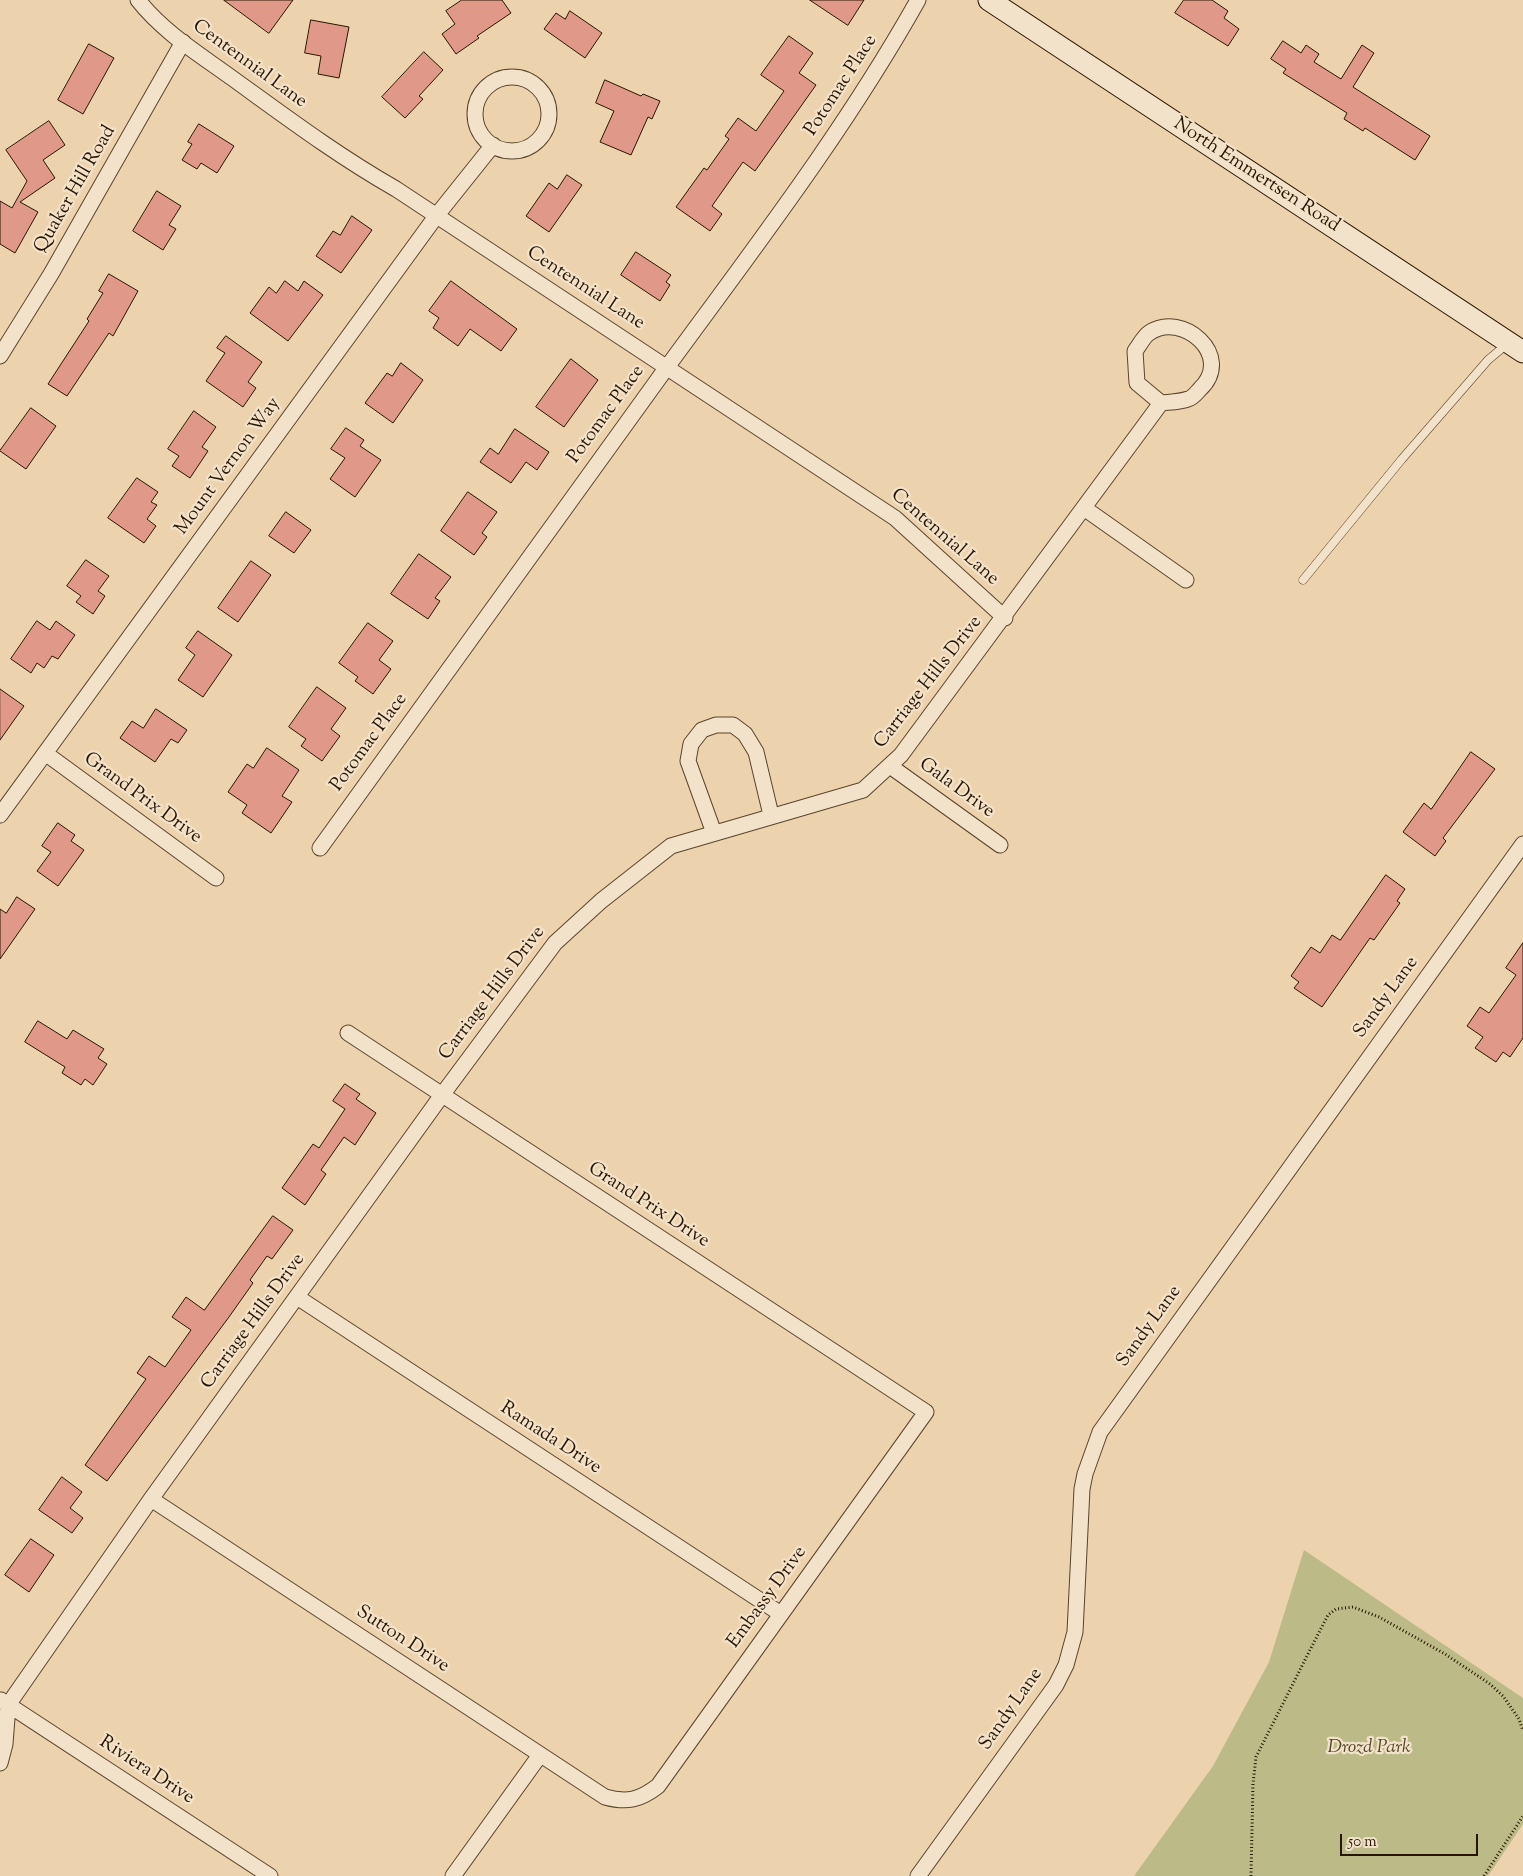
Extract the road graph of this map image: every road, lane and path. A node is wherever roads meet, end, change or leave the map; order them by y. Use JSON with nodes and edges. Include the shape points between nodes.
{"nodes":[{"id":1,"x":138,"y":0,"type":"edge"},
{"id":2,"x":918,"y":0,"type":"edge"},
{"id":3,"x":989,"y":0,"type":"edge"},
{"id":4,"x":183,"y":42,"type":"junction"},
{"id":5,"x":494,"y":145,"type":"junction"},
{"id":6,"x":437,"y":215,"type":"junction"},
{"id":7,"x":1516,"y":347,"type":"edge"},
{"id":8,"x":0,"y":356,"type":"edge"},
{"id":9,"x":667,"y":367,"type":"junction"},
{"id":10,"x":1162,"y":403,"type":"junction"},
{"id":11,"x":1084,"y":508,"type":"junction"},
{"id":12,"x":1186,"y":580,"type":"dead end"},
{"id":13,"x":1303,"y":580,"type":"dead end"},
{"id":14,"x":1005,"y":618,"type":"junction"},
{"id":15,"x":45,"y":753,"type":"junction"},
{"id":16,"x":890,"y":766,"type":"junction"},
{"id":17,"x":0,"y":815,"type":"edge"},
{"id":18,"x":771,"y":815,"type":"junction"},
{"id":19,"x":714,"y":833,"type":"junction"},
{"id":20,"x":1523,"y":844,"type":"edge"},
{"id":21,"x":1000,"y":845,"type":"dead end"},
{"id":22,"x":320,"y":848,"type":"dead end"},
{"id":23,"x":216,"y":878,"type":"dead end"},
{"id":24,"x":348,"y":1033,"type":"dead end"},
{"id":25,"x":442,"y":1094,"type":"junction"},
{"id":26,"x":296,"y":1296,"type":"junction"},
{"id":27,"x":926,"y":1412,"type":"joint"},
{"id":28,"x":151,"y":1499,"type":"junction"},
{"id":29,"x":781,"y":1614,"type":"junction"},
{"id":30,"x":4,"y":1702,"type":"edge"},
{"id":31,"x":1523,"y":1730,"type":"edge"},
{"id":32,"x":540,"y":1755,"type":"junction"},
{"id":33,"x":0,"y":1763,"type":"edge"},
{"id":34,"x":635,"y":1800,"type":"joint"},
{"id":35,"x":1523,"y":1816,"type":"edge"},
{"id":36,"x":270,"y":1876,"type":"edge"},
{"id":37,"x":452,"y":1876,"type":"edge"},
{"id":38,"x":918,"y":1876,"type":"edge"},
{"id":39,"x":1250,"y":1876,"type":"edge"},
{"id":40,"x":1484,"y":1876,"type":"edge"}],
"edges":[{"from":1,"to":4,"type":"street","name":"Centennial Lane"},
{"from":2,"to":9,"type":"street","name":"Potomac Place","via":[[887,56],[816,162]]},
{"from":3,"to":7,"type":"street","name":"North Emmertsen Road"},
{"from":4,"to":6,"type":"street","name":"Centennial Lane","via":[[321,143]]},
{"from":4,"to":8,"type":"street","name":"Quaker Hill Road","via":[[51,274]]},
{"from":5,"to":5,"type":"street","via":[[480,132],[476,119],[480,96],[489,85],[507,77],[530,81],[544,95],[549,108],[545,132],[536,143],[522,150],[503,150]]},
{"from":5,"to":6,"type":"street","name":"Mount Vernon Way"},
{"from":6,"to":9,"type":"street","name":"Centennial Lane"},
{"from":6,"to":15,"type":"street","name":"Mount Vernon Way"},
{"from":7,"to":13,"type":"lane","via":[[1488,360]]},
{"from":9,"to":14,"type":"street","name":"Centennial Lane","via":[[895,518]]},
{"from":9,"to":22,"type":"street","name":"Potomac Place"},
{"from":10,"to":10,"type":"street","via":[[1137,383],[1135,351],[1150,332],[1174,326],[1196,335],[1210,353],[1212,369],[1208,382],[1190,399]]},
{"from":10,"to":11,"type":"street","name":"Carriage Hills Drive"},
{"from":11,"to":12,"type":"street"},
{"from":11,"to":14,"type":"street","name":"Carriage Hills Drive"},
{"from":14,"to":16,"type":"street","name":"Carriage Hills Drive"},
{"from":15,"to":17,"type":"street","name":"Mount Vernon Way"},
{"from":15,"to":23,"type":"street","name":"Grand Prix Drive"},
{"from":16,"to":18,"type":"street","name":"Carriage Hills Drive","via":[[863,790]]},
{"from":16,"to":21,"type":"street","name":"Gala Drive"},
{"from":18,"to":19,"type":"street","name":"Carriage Hills Drive"},
{"from":18,"to":19,"type":"street","via":[[756,752],[745,734],[733,725],[716,725],[702,730],[691,744],[688,761]]},
{"from":19,"to":25,"type":"street","name":"Carriage Hills Drive","via":[[671,846],[601,901],[555,943]]},
{"from":20,"to":38,"type":"street","name":"Sandy Lane","via":[[1104,1425],[1094,1445],[1082,1488],[1075,1632],[1066,1665],[1056,1685]]},
{"from":24,"to":25,"type":"street","name":"Grand Prix Drive"},
{"from":25,"to":26,"type":"street","name":"Carriage Hills Drive"},
{"from":25,"to":27,"type":"street","name":"Grand Prix Drive"},
{"from":26,"to":28,"type":"street","name":"Carriage Hills Drive"},
{"from":26,"to":29,"type":"street","name":"Ramada Drive"},
{"from":27,"to":29,"type":"street","name":"Embassy Drive"},
{"from":28,"to":30,"type":"street","name":"Carriage Hills Drive"},
{"from":28,"to":32,"type":"street","name":"Sutton Drive"},
{"from":29,"to":34,"type":"street","name":"Embassy Drive","via":[[658,1786]]},
{"from":30,"to":33,"type":"street","via":[[5,1744]]},
{"from":30,"to":36,"type":"street","name":"Riviera Drive"},
{"from":31,"to":39,"type":"path","via":[[1503,1696],[1445,1654],[1379,1617],[1353,1607],[1336,1609],[1328,1615],[1256,1757]]},
{"from":32,"to":34,"type":"street","name":"Sutton Drive","via":[[605,1797]]},
{"from":32,"to":37,"type":"street"},
{"from":35,"to":40,"type":"path"}]}
